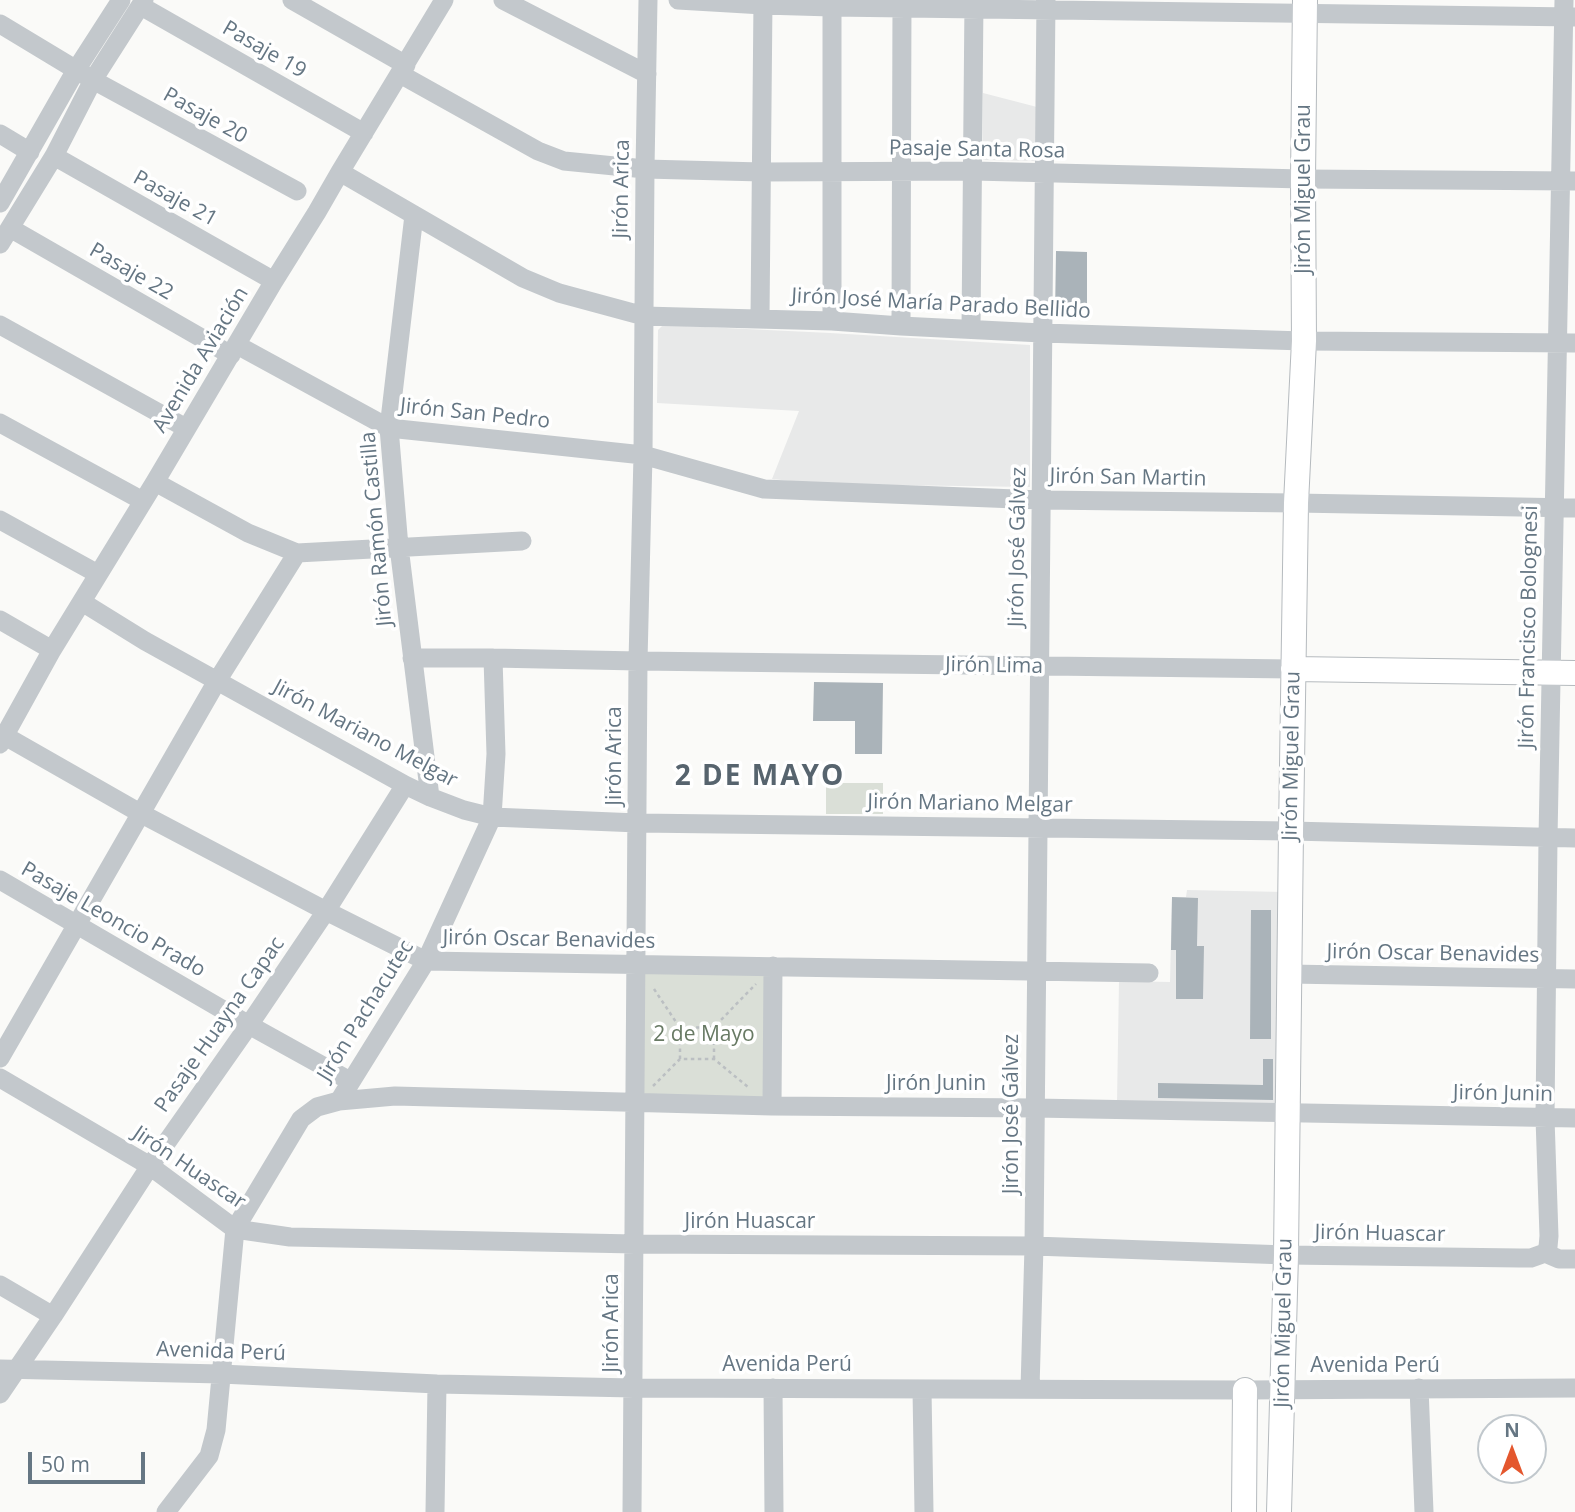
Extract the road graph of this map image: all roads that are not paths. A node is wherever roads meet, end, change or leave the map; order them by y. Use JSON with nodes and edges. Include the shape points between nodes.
{"nodes":[{"id":1,"x":121,"y":0,"type":"edge"},
{"id":2,"x":292,"y":0,"type":"edge"},
{"id":3,"x":444,"y":0,"type":"edge"},
{"id":4,"x":503,"y":0,"type":"edge"},
{"id":5,"x":648,"y":0,"type":"edge"},
{"id":6,"x":678,"y":0,"type":"edge"},
{"id":7,"x":142,"y":3,"type":"edge"},
{"id":8,"x":763,"y":3,"type":"edge"},
{"id":9,"x":832,"y":4,"type":"edge"},
{"id":10,"x":902,"y":4,"type":"edge"},
{"id":11,"x":974,"y":4,"type":"edge"},
{"id":12,"x":1046,"y":5,"type":"edge"},
{"id":13,"x":1305,"y":6,"type":"edge"},
{"id":14,"x":1568,"y":11,"type":"edge"},
{"id":15,"x":0,"y":24,"type":"edge"},
{"id":16,"x":403,"y":70,"type":"junction"},
{"id":17,"x":647,"y":74,"type":"junction"},
{"id":18,"x":84,"y":75,"type":"junction"},
{"id":19,"x":365,"y":133,"type":"junction"},
{"id":20,"x":0,"y":134,"type":"edge"},
{"id":21,"x":30,"y":152,"type":"junction"},
{"id":22,"x":54,"y":156,"type":"junction"},
{"id":23,"x":645,"y":169,"type":"junction"},
{"id":24,"x":831,"y":170,"type":"junction"},
{"id":25,"x":973,"y":171,"type":"junction"},
{"id":26,"x":340,"y":172,"type":"junction"},
{"id":27,"x":762,"y":172,"type":"junction"},
{"id":28,"x":902,"y":172,"type":"junction"},
{"id":29,"x":1044,"y":173,"type":"junction"},
{"id":30,"x":1303,"y":179,"type":"junction"},
{"id":31,"x":1567,"y":181,"type":"edge"},
{"id":32,"x":297,"y":191,"type":"dead end"},
{"id":33,"x":0,"y":203,"type":"edge"},
{"id":34,"x":414,"y":215,"type":"junction"},
{"id":35,"x":5,"y":236,"type":"edge"},
{"id":36,"x":274,"y":281,"type":"junction"},
{"id":37,"x":644,"y":316,"type":"junction"},
{"id":38,"x":760,"y":318,"type":"junction"},
{"id":39,"x":832,"y":321,"type":"junction"},
{"id":40,"x":0,"y":325,"type":"edge"},
{"id":41,"x":901,"y":326,"type":"junction"},
{"id":42,"x":971,"y":329,"type":"junction"},
{"id":43,"x":1042,"y":333,"type":"junction"},
{"id":44,"x":1304,"y":341,"type":"junction"},
{"id":45,"x":1567,"y":343,"type":"edge"},
{"id":46,"x":234,"y":350,"type":"junction"},
{"id":47,"x":0,"y":423,"type":"edge"},
{"id":48,"x":187,"y":428,"type":"junction"},
{"id":49,"x":389,"y":428,"type":"junction"},
{"id":50,"x":643,"y":455,"type":"junction"},
{"id":51,"x":155,"y":482,"type":"junction"},
{"id":52,"x":1041,"y":500,"type":"junction"},
{"id":53,"x":142,"y":501,"type":"junction"},
{"id":54,"x":1296,"y":503,"type":"junction"},
{"id":55,"x":1553,"y":508,"type":"junction"},
{"id":56,"x":1575,"y":508,"type":"edge"},
{"id":57,"x":0,"y":520,"type":"edge"},
{"id":58,"x":522,"y":541,"type":"dead end"},
{"id":59,"x":400,"y":547,"type":"junction"},
{"id":60,"x":297,"y":553,"type":"junction"},
{"id":61,"x":97,"y":574,"type":"junction"},
{"id":62,"x":82,"y":602,"type":"junction"},
{"id":63,"x":0,"y":620,"type":"edge"},
{"id":64,"x":47,"y":647,"type":"junction"},
{"id":65,"x":412,"y":658,"type":"junction"},
{"id":66,"x":493,"y":658,"type":"junction"},
{"id":67,"x":638,"y":661,"type":"junction"},
{"id":68,"x":1039,"y":666,"type":"junction"},
{"id":69,"x":1293,"y":669,"type":"junction"},
{"id":70,"x":1563,"y":673,"type":"edge"},
{"id":71,"x":217,"y":681,"type":"junction"},
{"id":72,"x":3,"y":734,"type":"edge"},
{"id":73,"x":405,"y":785,"type":"junction"},
{"id":74,"x":430,"y":797,"type":"junction"},
{"id":75,"x":141,"y":813,"type":"junction"},
{"id":76,"x":492,"y":817,"type":"junction"},
{"id":77,"x":638,"y":823,"type":"junction"},
{"id":78,"x":1038,"y":828,"type":"junction"},
{"id":79,"x":1291,"y":831,"type":"junction"},
{"id":80,"x":1548,"y":838,"type":"junction"},
{"id":81,"x":1575,"y":838,"type":"edge"},
{"id":82,"x":0,"y":880,"type":"edge"},
{"id":83,"x":326,"y":911,"type":"junction"},
{"id":84,"x":76,"y":925,"type":"junction"},
{"id":85,"x":426,"y":961,"type":"junction"},
{"id":86,"x":636,"y":964,"type":"junction"},
{"id":87,"x":773,"y":966,"type":"junction"},
{"id":88,"x":1036,"y":972,"type":"junction"},
{"id":89,"x":1149,"y":973,"type":"dead end"},
{"id":90,"x":1289,"y":974,"type":"junction"},
{"id":91,"x":1548,"y":979,"type":"junction"},
{"id":92,"x":1575,"y":979,"type":"edge"},
{"id":93,"x":249,"y":1025,"type":"junction"},
{"id":94,"x":0,"y":1058,"type":"edge"},
{"id":95,"x":0,"y":1078,"type":"edge"},
{"id":96,"x":350,"y":1081,"type":"junction"},
{"id":97,"x":339,"y":1101,"type":"junction"},
{"id":98,"x":636,"y":1103,"type":"junction"},
{"id":99,"x":772,"y":1106,"type":"junction"},
{"id":100,"x":1035,"y":1108,"type":"junction"},
{"id":101,"x":1288,"y":1113,"type":"junction"},
{"id":102,"x":1545,"y":1118,"type":"junction"},
{"id":103,"x":1575,"y":1118,"type":"edge"},
{"id":104,"x":150,"y":1166,"type":"junction"},
{"id":105,"x":235,"y":1229,"type":"junction"},
{"id":106,"x":635,"y":1244,"type":"junction"},
{"id":107,"x":1034,"y":1246,"type":"junction"},
{"id":108,"x":1545,"y":1254,"type":"junction"},
{"id":109,"x":1286,"y":1255,"type":"junction"},
{"id":110,"x":1575,"y":1259,"type":"edge"},
{"id":111,"x":0,"y":1285,"type":"edge"},
{"id":112,"x":53,"y":1316,"type":"junction"},
{"id":113,"x":8,"y":1369,"type":"edge"},
{"id":114,"x":221,"y":1374,"type":"junction"},
{"id":115,"x":437,"y":1384,"type":"junction"},
{"id":116,"x":634,"y":1388,"type":"junction"},
{"id":117,"x":773,"y":1388,"type":"junction"},
{"id":118,"x":1419,"y":1388,"type":"junction"},
{"id":119,"x":1575,"y":1388,"type":"edge"},
{"id":120,"x":922,"y":1389,"type":"junction"},
{"id":121,"x":1030,"y":1389,"type":"junction"},
{"id":122,"x":1283,"y":1389,"type":"junction"},
{"id":123,"x":1245,"y":1390,"type":"junction"},
{"id":124,"x":0,"y":1394,"type":"edge"},
{"id":125,"x":166,"y":1512,"type":"edge"},
{"id":126,"x":435,"y":1512,"type":"edge"},
{"id":127,"x":632,"y":1512,"type":"edge"},
{"id":128,"x":774,"y":1512,"type":"edge"},
{"id":129,"x":924,"y":1512,"type":"edge"},
{"id":130,"x":1244,"y":1512,"type":"edge"},
{"id":131,"x":1279,"y":1512,"type":"edge"},
{"id":132,"x":1424,"y":1512,"type":"edge"}],
"edges":[{"from":1,"to":18,"type":"street"},
{"from":2,"to":16,"type":"street","name":"Pasaje Santa Rosa"},
{"from":3,"to":16,"type":"street","name":"Avenida Aviación"},
{"from":4,"to":17,"type":"street"},
{"from":5,"to":17,"type":"street","name":"Jirón Arica"},
{"from":6,"to":8,"type":"street"},
{"from":7,"to":18,"type":"street"},
{"from":7,"to":19,"type":"street","name":"Pasaje 19"},
{"from":8,"to":9,"type":"street"},
{"from":8,"to":27,"type":"street"},
{"from":9,"to":10,"type":"street"},
{"from":9,"to":24,"type":"street"},
{"from":10,"to":11,"type":"street"},
{"from":10,"to":28,"type":"street"},
{"from":11,"to":12,"type":"street"},
{"from":11,"to":25,"type":"street"},
{"from":12,"to":13,"type":"street"},
{"from":12,"to":29,"type":"street","name":"Jirón José Gálvez"},
{"from":13,"to":14,"type":"street"},
{"from":13,"to":30,"type":"main road","name":"Jirón Miguel Grau"},
{"from":14,"to":31,"type":"street","name":"Jirón Francisco Bolognesi"},
{"from":15,"to":18,"type":"street","name":"Pasaje 20"},
{"from":16,"to":19,"type":"street","name":"Avenida Aviación"},
{"from":16,"to":23,"type":"street","name":"Pasaje Santa Rosa","via":[[538,151],[564,161]]},
{"from":17,"to":23,"type":"street","name":"Jirón Arica"},
{"from":18,"to":21,"type":"street"},
{"from":18,"to":22,"type":"street"},
{"from":18,"to":32,"type":"street","name":"Pasaje 20"},
{"from":19,"to":26,"type":"street","name":"Avenida Aviación"},
{"from":20,"to":21,"type":"street"},
{"from":21,"to":33,"type":"street"},
{"from":22,"to":35,"type":"street"},
{"from":22,"to":36,"type":"street","name":"Pasaje 21"},
{"from":23,"to":27,"type":"street","name":"Pasaje Santa Rosa"},
{"from":23,"to":37,"type":"street","name":"Jirón Arica"},
{"from":24,"to":27,"type":"street","name":"Pasaje Santa Rosa"},
{"from":24,"to":28,"type":"street","name":"Pasaje Santa Rosa"},
{"from":24,"to":39,"type":"street"},
{"from":25,"to":28,"type":"street","name":"Pasaje Santa Rosa"},
{"from":25,"to":29,"type":"street","name":"Pasaje Santa Rosa"},
{"from":25,"to":42,"type":"street"},
{"from":26,"to":34,"type":"street","name":"Jirón José María Parado Bellido"},
{"from":26,"to":36,"type":"street","name":"Avenida Aviación"},
{"from":27,"to":38,"type":"street"},
{"from":28,"to":41,"type":"street"},
{"from":29,"to":30,"type":"street","name":"Pasaje Santa Rosa"},
{"from":29,"to":43,"type":"street","name":"Jirón José Gálvez"},
{"from":30,"to":31,"type":"street","name":"Pasaje Santa Rosa"},
{"from":30,"to":44,"type":"main road","name":"Jirón Miguel Grau"},
{"from":31,"to":45,"type":"street","name":"Jirón Francisco Bolognesi"},
{"from":34,"to":37,"type":"street","name":"Jirón José María Parado Bellido","via":[[523,278],[559,293]]},
{"from":34,"to":49,"type":"street","name":"Jirón Ramón Castilla"},
{"from":35,"to":46,"type":"street","name":"Pasaje 22"},
{"from":36,"to":46,"type":"street","name":"Avenida Aviación"},
{"from":37,"to":38,"type":"street","name":"Jirón José María Parado Bellido"},
{"from":37,"to":50,"type":"street","name":"Jirón Arica"},
{"from":38,"to":39,"type":"street","name":"Jirón José María Parado Bellido"},
{"from":39,"to":41,"type":"street","name":"Jirón José María Parado Bellido"},
{"from":40,"to":48,"type":"street"},
{"from":41,"to":42,"type":"street","name":"Jirón José María Parado Bellido"},
{"from":42,"to":43,"type":"street","name":"Jirón José María Parado Bellido"},
{"from":43,"to":44,"type":"street","name":"Jirón José María Parado Bellido"},
{"from":43,"to":52,"type":"street","name":"Jirón José Gálvez"},
{"from":44,"to":45,"type":"street","name":"Jirón José María Parado Bellido"},
{"from":44,"to":54,"type":"main road","name":"Jirón Miguel Grau"},
{"from":45,"to":55,"type":"street","name":"Jirón Francisco Bolognesi"},
{"from":46,"to":48,"type":"street","name":"Avenida Aviación"},
{"from":46,"to":49,"type":"street","name":"Jirón San Pedro"},
{"from":47,"to":53,"type":"street"},
{"from":48,"to":51,"type":"street","name":"Avenida Aviación"},
{"from":49,"to":50,"type":"street","name":"Jirón San Pedro"},
{"from":49,"to":59,"type":"street","name":"Jirón Ramón Castilla"},
{"from":50,"to":52,"type":"street","name":"Jirón San Martin","via":[[764,489]]},
{"from":50,"to":67,"type":"street","name":"Jirón Arica"},
{"from":51,"to":53,"type":"street","name":"Avenida Aviación"},
{"from":51,"to":60,"type":"street","via":[[248,533]]},
{"from":52,"to":54,"type":"street","name":"Jirón San Martin"},
{"from":52,"to":68,"type":"street","name":"Jirón José Gálvez"},
{"from":53,"to":61,"type":"street","name":"Avenida Aviación"},
{"from":54,"to":55,"type":"street","name":"Jirón San Martin"},
{"from":54,"to":69,"type":"main road","name":"Jirón Miguel Grau"},
{"from":55,"to":56,"type":"street","name":"Jirón San Martin"},
{"from":55,"to":70,"type":"street","name":"Jirón Francisco Bolognesi"},
{"from":57,"to":61,"type":"street"},
{"from":58,"to":59,"type":"street"},
{"from":59,"to":60,"type":"street"},
{"from":59,"to":65,"type":"street","name":"Jirón Ramón Castilla"},
{"from":60,"to":71,"type":"street"},
{"from":61,"to":62,"type":"street","name":"Avenida Aviación"},
{"from":62,"to":64,"type":"street","name":"Avenida Aviación"},
{"from":62,"to":71,"type":"street","name":"Jirón Mariano Melgar"},
{"from":63,"to":64,"type":"street"},
{"from":64,"to":72,"type":"street","name":"Avenida Aviación"},
{"from":65,"to":66,"type":"street","name":"Jirón Lima"},
{"from":65,"to":74,"type":"street","name":"Jirón Ramón Castilla"},
{"from":66,"to":67,"type":"street","name":"Jirón Lima"},
{"from":66,"to":76,"type":"street","name":"Jirón Pachacutec","via":[[496,754]]},
{"from":67,"to":68,"type":"street","name":"Jirón Lima"},
{"from":67,"to":77,"type":"street","name":"Jirón Arica"},
{"from":68,"to":69,"type":"street","name":"Jirón Lima"},
{"from":68,"to":78,"type":"street","name":"Jirón José Gálvez"},
{"from":69,"to":70,"type":"main road","name":"Jirón Lima"},
{"from":69,"to":79,"type":"main road","name":"Jirón Miguel Grau"},
{"from":70,"to":80,"type":"street","name":"Jirón Francisco Bolognesi"},
{"from":71,"to":73,"type":"street","name":"Jirón Mariano Melgar"},
{"from":71,"to":75,"type":"street"},
{"from":72,"to":75,"type":"street","name":"Jirón Oscar Benavides"},
{"from":73,"to":74,"type":"street","name":"Jirón Mariano Melgar"},
{"from":73,"to":83,"type":"street","name":"Pasaje Huayna Capac"},
{"from":74,"to":76,"type":"street","name":"Jirón Mariano Melgar"},
{"from":75,"to":83,"type":"street","name":"Jirón Oscar Benavides"},
{"from":75,"to":84,"type":"street"},
{"from":76,"to":77,"type":"street","name":"Jirón Mariano Melgar"},
{"from":76,"to":85,"type":"street","name":"Jirón Pachacutec"},
{"from":77,"to":78,"type":"street","name":"Jirón Mariano Melgar"},
{"from":77,"to":86,"type":"street","name":"Jirón Arica"},
{"from":78,"to":79,"type":"street","name":"Jirón Mariano Melgar"},
{"from":78,"to":88,"type":"street","name":"Jirón José Gálvez"},
{"from":79,"to":80,"type":"street","name":"Jirón Mariano Melgar"},
{"from":79,"to":90,"type":"main road","name":"Jirón Miguel Grau"},
{"from":80,"to":81,"type":"street","name":"Jirón Mariano Melgar"},
{"from":80,"to":91,"type":"street","name":"Jirón Francisco Bolognesi"},
{"from":82,"to":84,"type":"street","name":"Pasaje Leoncio Prado"},
{"from":83,"to":85,"type":"street","name":"Jirón Oscar Benavides"},
{"from":83,"to":93,"type":"street","name":"Pasaje Huayna Capac"},
{"from":84,"to":93,"type":"street","name":"Pasaje Leoncio Prado"},
{"from":84,"to":94,"type":"street"},
{"from":85,"to":86,"type":"street","name":"Jirón Oscar Benavides"},
{"from":85,"to":96,"type":"street","name":"Jirón Pachacutec"},
{"from":86,"to":87,"type":"street","name":"Jirón Oscar Benavides"},
{"from":86,"to":98,"type":"street","name":"Jirón Arica"},
{"from":87,"to":88,"type":"street","name":"Jirón Oscar Benavides"},
{"from":87,"to":99,"type":"street"},
{"from":88,"to":89,"type":"street","name":"Jirón Oscar Benavides"},
{"from":88,"to":100,"type":"street","name":"Jirón José Gálvez"},
{"from":90,"to":91,"type":"street","name":"Jirón Oscar Benavides"},
{"from":90,"to":101,"type":"main road","name":"Jirón Miguel Grau"},
{"from":91,"to":92,"type":"street","name":"Jirón Oscar Benavides"},
{"from":91,"to":102,"type":"street","name":"Jirón Francisco Bolognesi"},
{"from":93,"to":96,"type":"street","name":"Pasaje Leoncio Prado"},
{"from":93,"to":104,"type":"street","name":"Pasaje Huayna Capac"},
{"from":95,"to":104,"type":"street","name":"Jirón Huascar"},
{"from":96,"to":97,"type":"street","name":"Jirón Pachacutec"},
{"from":97,"to":98,"type":"street","name":"Jirón Junin","via":[[395,1096]]},
{"from":97,"to":105,"type":"street","name":"Jirón Pachacutec","via":[[317,1107],[302,1119]]},
{"from":98,"to":99,"type":"street","name":"Jirón Junin"},
{"from":98,"to":106,"type":"street","name":"Jirón Arica"},
{"from":99,"to":100,"type":"street","name":"Jirón Junin"},
{"from":100,"to":101,"type":"street","name":"Jirón Junin"},
{"from":100,"to":107,"type":"street","name":"Jirón José Gálvez"},
{"from":101,"to":102,"type":"street","name":"Jirón Junin"},
{"from":101,"to":109,"type":"main road","name":"Jirón Miguel Grau"},
{"from":102,"to":103,"type":"street","name":"Jirón Junin"},
{"from":102,"to":108,"type":"street","name":"Jirón Francisco Bolognesi","via":[[1549,1236]]},
{"from":104,"to":105,"type":"street","name":"Jirón Huascar"},
{"from":104,"to":112,"type":"street","name":"Pasaje Huayna Capac"},
{"from":105,"to":106,"type":"street","name":"Jirón Huascar","via":[[290,1237]]},
{"from":105,"to":114,"type":"street","name":"Jirón Pachacutec"},
{"from":106,"to":107,"type":"street","name":"Jirón Huascar"},
{"from":106,"to":116,"type":"street","name":"Jirón Arica"},
{"from":107,"to":109,"type":"street","name":"Jirón Huascar"},
{"from":107,"to":121,"type":"street","name":"Jirón José Gálvez"},
{"from":108,"to":109,"type":"street","name":"Jirón Huascar","via":[[1531,1258]]},
{"from":108,"to":110,"type":"street","name":"Jirón Huascar"},
{"from":109,"to":122,"type":"main road","name":"Jirón Miguel Grau"},
{"from":111,"to":112,"type":"street"},
{"from":112,"to":113,"type":"street","name":"Pasaje Huayna Capac"},
{"from":113,"to":114,"type":"street","name":"Avenida Perú"},
{"from":113,"to":124,"type":"street","name":"Pasaje Huayna Capac"},
{"from":114,"to":115,"type":"street","name":"Avenida Perú"},
{"from":114,"to":125,"type":"street","name":"Jirón Pachacutec","via":[[209,1456]]},
{"from":115,"to":116,"type":"street","name":"Avenida Perú"},
{"from":115,"to":126,"type":"street"},
{"from":116,"to":117,"type":"street","name":"Avenida Perú"},
{"from":116,"to":127,"type":"street","name":"Jirón Arica"},
{"from":117,"to":120,"type":"street","name":"Avenida Perú"},
{"from":117,"to":128,"type":"street"},
{"from":118,"to":119,"type":"street","name":"Avenida Perú"},
{"from":118,"to":122,"type":"street","name":"Avenida Perú"},
{"from":118,"to":132,"type":"street"},
{"from":120,"to":121,"type":"street","name":"Avenida Perú"},
{"from":120,"to":129,"type":"street"},
{"from":121,"to":123,"type":"street","name":"Avenida Perú"},
{"from":122,"to":123,"type":"street","name":"Avenida Perú"},
{"from":122,"to":131,"type":"main road","name":"Jirón Miguel Grau"},
{"from":123,"to":130,"type":"main road","name":"Jirón Miguel Grau"}]}
